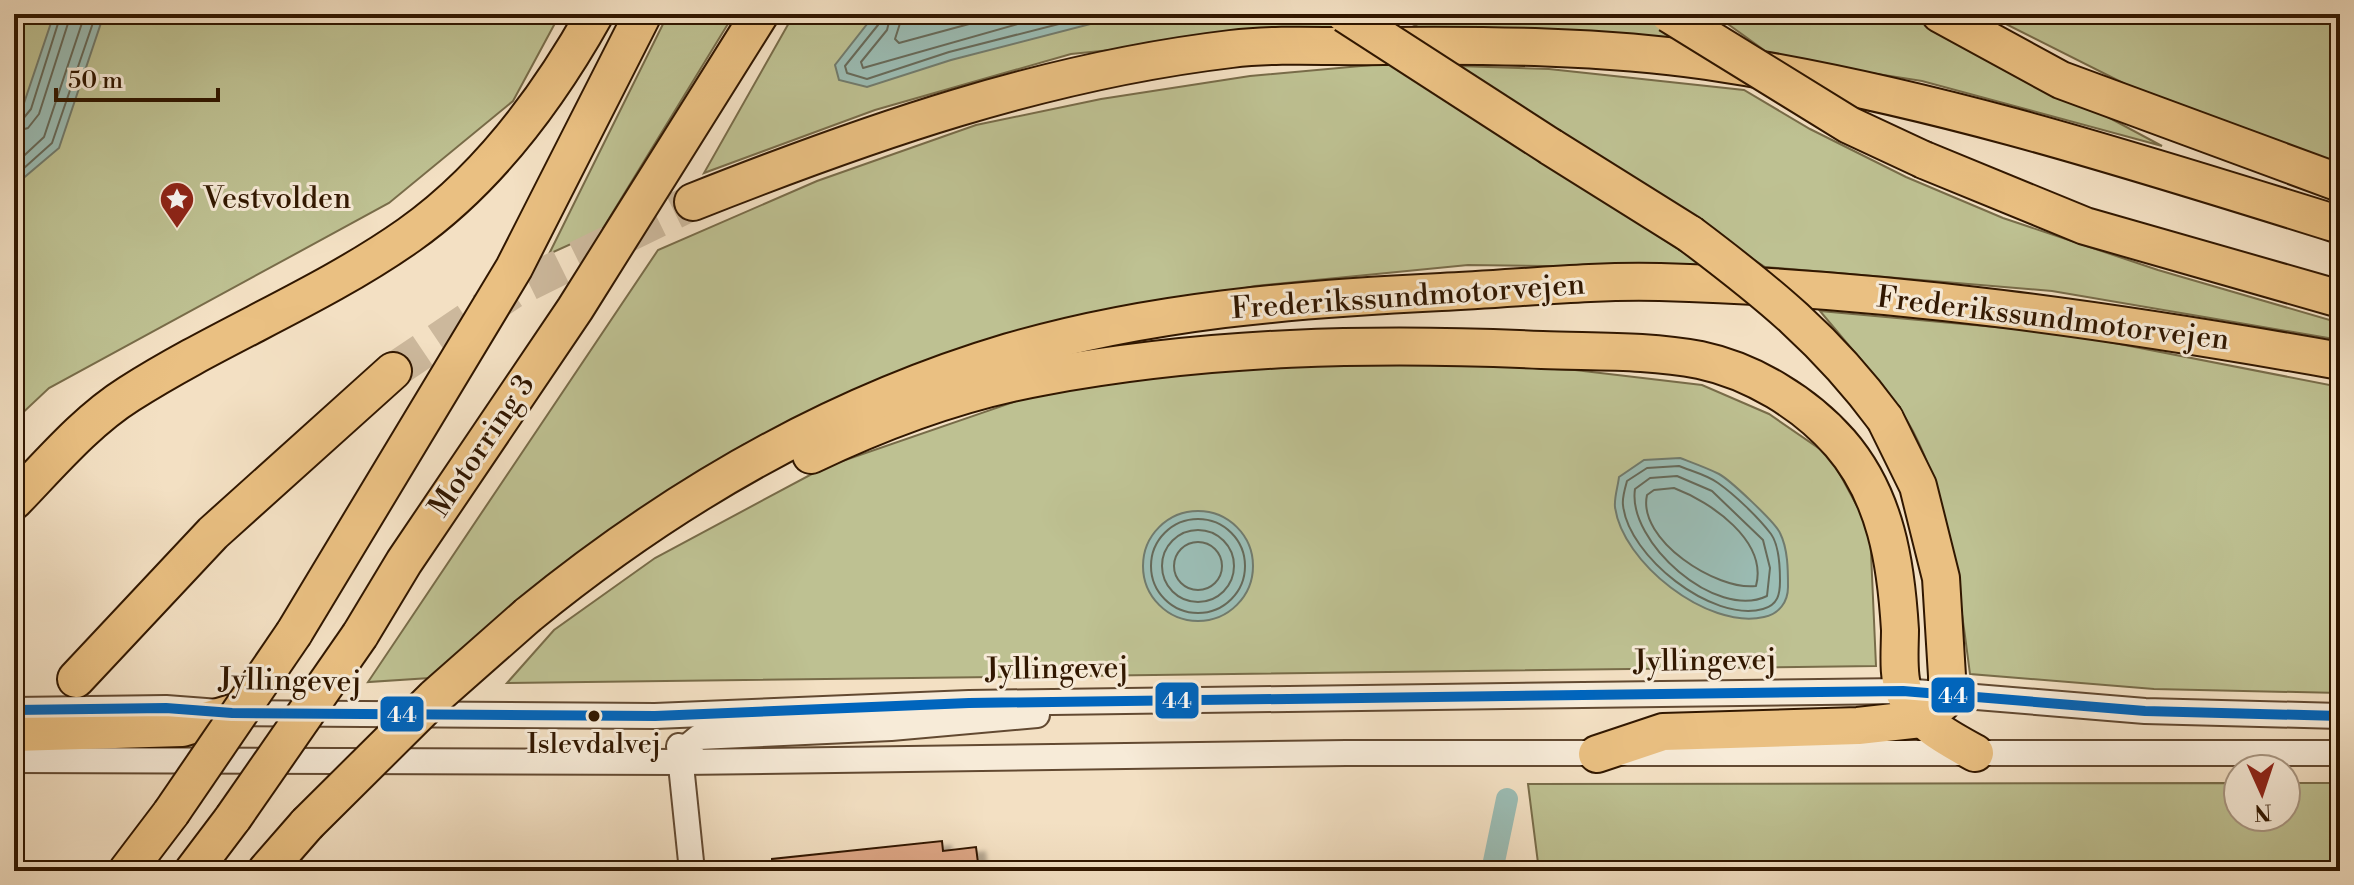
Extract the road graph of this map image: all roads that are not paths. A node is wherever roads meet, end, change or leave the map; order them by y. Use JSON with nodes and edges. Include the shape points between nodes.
{"nodes":[{"id":1,"x":595,"y":14,"type":"edge"},
{"id":2,"x":643,"y":14,"type":"edge"},
{"id":3,"x":760,"y":14,"type":"edge"},
{"id":4,"x":1345,"y":14,"type":"edge"},
{"id":5,"x":1669,"y":14,"type":"edge"},
{"id":6,"x":1940,"y":14,"type":"edge"},
{"id":7,"x":2340,"y":183,"type":"edge"},
{"id":8,"x":693,"y":202,"type":"tunnel mouth"},
{"id":9,"x":2340,"y":225,"type":"edge"},
{"id":10,"x":2340,"y":299,"type":"edge"},
{"id":11,"x":2340,"y":361,"type":"edge"},
{"id":12,"x":393,"y":371,"type":"tunnel mouth"},
{"id":13,"x":127,"y":395,"type":"junction"},
{"id":14,"x":14,"y":470,"type":"edge"},
{"id":15,"x":14,"y":501,"type":"edge"},
{"id":16,"x":607,"y":552,"type":"junction"},
{"id":17,"x":76,"y":679,"type":"dead end"},
{"id":18,"x":1947,"y":694,"type":"junction"},
{"id":19,"x":1104,"y":701,"type":"junction"},
{"id":20,"x":1912,"y":705,"type":"junction"},
{"id":21,"x":14,"y":710,"type":"edge"},
{"id":22,"x":232,"y":713,"type":"junction"},
{"id":23,"x":675,"y":716,"type":"junction"},
{"id":24,"x":2340,"y":716,"type":"edge"},
{"id":25,"x":14,"y":733,"type":"edge"},
{"id":26,"x":1975,"y":753,"type":"junction"},
{"id":27,"x":2340,"y":753,"type":"edge"},
{"id":28,"x":1597,"y":754,"type":"junction"},
{"id":29,"x":14,"y":760,"type":"edge"},
{"id":30,"x":682,"y":762,"type":"junction"},
{"id":31,"x":127,"y":871,"type":"edge"},
{"id":32,"x":193,"y":871,"type":"edge"},
{"id":33,"x":266,"y":871,"type":"edge"},
{"id":34,"x":692,"y":871,"type":"edge"}],
"edges":[{"from":1,"to":13,"type":"highway","via":[[569,61],[496,159],[410,234],[303,300]]},
{"from":2,"to":31,"type":"highway","bridge":true,"via":[[514,268],[294,633]]},
{"from":3,"to":32,"type":"highway","name":"Motorring 3","bridge":true,"via":[[575,309],[360,635]]},
{"from":4,"to":18,"type":"highway","bridge":true,"via":[[1690,234],[1809,328],[1850,371],[1885,419],[1918,486],[1941,578]]},
{"from":5,"to":10,"type":"highway","bridge":true,"via":[[1849,125],[1924,160],[2085,226]]},
{"from":6,"to":7,"type":"highway","via":[[2061,80]]},
{"from":8,"to":9,"type":"highway","via":[[827,149],[963,104],[1091,73],[1234,48],[1491,45],[1704,61],[1912,100]]},
{"from":11,"to":16,"type":"highway","name":"Frederikssundmotorvejen","via":[[2030,311],[1895,296],[1656,282],[1328,297],[1224,308],[1009,352],[864,406],[684,499]]},
{"from":12,"to":17,"type":"highway","via":[[213,533]]},
{"from":13,"to":14,"type":"highway","via":[[95,401]]},
{"from":13,"to":15,"type":"highway"},
{"from":16,"to":20,"type":"highway","via":[[819,451],[929,408],[1038,377],[1186,355],[1309,346],[1420,344],[1700,360],[1748,376],[1792,400],[1840,444],[1860,473],[1883,517],[1896,566]]},
{"from":16,"to":33,"type":"highway","name":"Frederikssundmotorvejen","bridge":true,"via":[[435,697]]},
{"from":18,"to":20,"type":"highway","via":[[1933,713]]},
{"from":18,"to":24,"type":"street","via":[[2145,711]]},
{"from":19,"to":20,"type":"street","name":"Jyllingevej"},
{"from":19,"to":23,"type":"street","name":"Jyllingevej"},
{"from":19,"to":30,"type":"street","via":[[1028,717],[699,737],[687,747]]},
{"from":20,"to":26,"type":"highway"},
{"from":20,"to":28,"type":"highway","via":[[1858,726],[1663,732]]},
{"from":21,"to":22,"type":"street","name":"Jyllingevej","via":[[166,708]]},
{"from":22,"to":23,"type":"street","name":"Jyllingevej"},
{"from":22,"to":25,"type":"highway","via":[[182,728]]},
{"from":23,"to":30,"type":"street"},
{"from":26,"to":27,"type":"street"},
{"from":26,"to":28,"type":"street"},
{"from":28,"to":30,"type":"street"},
{"from":29,"to":30,"type":"street"},
{"from":30,"to":34,"type":"street"}]}
